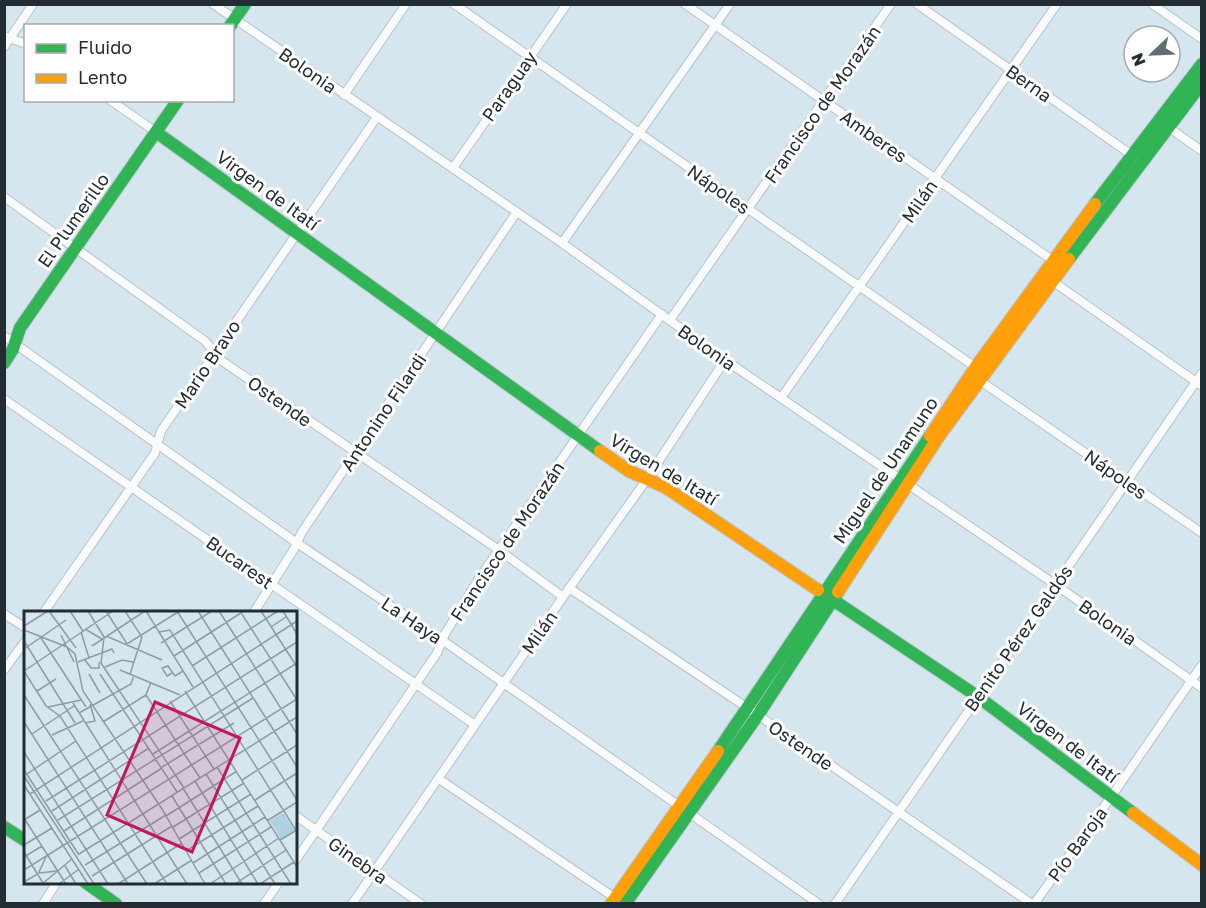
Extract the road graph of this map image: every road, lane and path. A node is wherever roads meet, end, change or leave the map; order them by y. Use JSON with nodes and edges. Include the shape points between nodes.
{"nodes":[{"id":1,"x":33,"y":4,"type":"edge"},
{"id":2,"x":213,"y":4,"type":"edge"},
{"id":3,"x":245,"y":4,"type":"edge"},
{"id":4,"x":406,"y":4,"type":"edge"},
{"id":5,"x":454,"y":4,"type":"edge"},
{"id":6,"x":567,"y":4,"type":"edge"},
{"id":7,"x":685,"y":4,"type":"edge"},
{"id":8,"x":730,"y":4,"type":"edge"},
{"id":9,"x":891,"y":4,"type":"edge"},
{"id":10,"x":917,"y":4,"type":"edge"},
{"id":11,"x":1057,"y":4,"type":"edge"},
{"id":12,"x":1152,"y":4,"type":"edge"},
{"id":13,"x":232,"y":22,"type":"edge"},
{"id":14,"x":715,"y":26,"type":"junction"},
{"id":15,"x":8,"y":36,"type":"edge"},
{"id":16,"x":1202,"y":39,"type":"edge"},
{"id":17,"x":24,"y":43,"type":"edge"},
{"id":18,"x":4,"y":48,"type":"edge"},
{"id":19,"x":529,"y":57,"type":"junction"},
{"id":20,"x":1202,"y":64,"type":"edge"},
{"id":21,"x":1011,"y":70,"type":"junction"},
{"id":22,"x":1202,"y":82,"type":"edge"},
{"id":23,"x":344,"y":95,"type":"junction"},
{"id":24,"x":823,"y":100,"type":"junction"},
{"id":25,"x":113,"y":102,"type":"edge"},
{"id":26,"x":176,"y":102,"type":"edge"},
{"id":27,"x":377,"y":117,"type":"junction"},
{"id":28,"x":1163,"y":124,"type":"junction"},
{"id":29,"x":156,"y":132,"type":"junction"},
{"id":30,"x":639,"y":133,"type":"junction"},
{"id":31,"x":1202,"y":151,"type":"edge"},
{"id":32,"x":1137,"y":158,"type":"junction"},
{"id":33,"x":453,"y":168,"type":"junction"},
{"id":34,"x":934,"y":178,"type":"junction"},
{"id":35,"x":4,"y":197,"type":"edge"},
{"id":36,"x":749,"y":209,"type":"junction"},
{"id":37,"x":516,"y":213,"type":"junction"},
{"id":38,"x":297,"y":233,"type":"junction"},
{"id":39,"x":562,"y":243,"type":"junction"},
{"id":40,"x":75,"y":246,"type":"junction"},
{"id":41,"x":1057,"y":264,"type":"junction"},
{"id":42,"x":1048,"y":278,"type":"junction"},
{"id":43,"x":859,"y":287,"type":"junction"},
{"id":44,"x":666,"y":317,"type":"junction"},
{"id":45,"x":436,"y":335,"type":"junction"},
{"id":46,"x":9,"y":339,"type":"edge"},
{"id":47,"x":215,"y":352,"type":"junction"},
{"id":48,"x":725,"y":360,"type":"junction"},
{"id":49,"x":4,"y":363,"type":"edge"},
{"id":50,"x":1202,"y":373,"type":"edge"},
{"id":51,"x":978,"y":374,"type":"junction"},
{"id":52,"x":1199,"y":384,"type":"edge"},
{"id":53,"x":781,"y":398,"type":"junction"},
{"id":54,"x":4,"y":399,"type":"edge"},
{"id":55,"x":578,"y":436,"type":"junction"},
{"id":56,"x":157,"y":442,"type":"junction"},
{"id":57,"x":355,"y":453,"type":"junction"},
{"id":58,"x":647,"y":479,"type":"junction"},
{"id":59,"x":1126,"y":481,"type":"junction"},
{"id":60,"x":904,"y":482,"type":"junction"},
{"id":61,"x":131,"y":486,"type":"junction"},
{"id":62,"x":1202,"y":533,"type":"edge"},
{"id":63,"x":297,"y":543,"type":"junction"},
{"id":64,"x":499,"y":550,"type":"junction"},
{"id":65,"x":273,"y":585,"type":"junction"},
{"id":66,"x":1056,"y":585,"type":"junction"},
{"id":67,"x":569,"y":588,"type":"junction"},
{"id":68,"x":563,"y":597,"type":"junction"},
{"id":69,"x":828,"y":597,"type":"junction"},
{"id":70,"x":46,"y":611,"type":"edge"},
{"id":71,"x":255,"y":611,"type":"edge"},
{"id":72,"x":4,"y":614,"type":"edge"},
{"id":73,"x":24,"y":627,"type":"edge"},
{"id":74,"x":442,"y":640,"type":"junction"},
{"id":75,"x":24,"y":643,"type":"edge"},
{"id":76,"x":1202,"y":665,"type":"edge"},
{"id":77,"x":4,"y":670,"type":"edge"},
{"id":78,"x":1191,"y":680,"type":"junction"},
{"id":79,"x":416,"y":684,"type":"junction"},
{"id":80,"x":502,"y":684,"type":"junction"},
{"id":81,"x":1202,"y":688,"type":"edge"},
{"id":82,"x":977,"y":696,"type":"junction"},
{"id":83,"x":753,"y":712,"type":"junction"},
{"id":84,"x":475,"y":725,"type":"junction"},
{"id":85,"x":439,"y":779,"type":"junction"},
{"id":86,"x":1111,"y":797,"type":"junction"},
{"id":87,"x":684,"y":810,"type":"junction"},
{"id":88,"x":898,"y":811,"type":"junction"},
{"id":89,"x":297,"y":817,"type":"edge"},
{"id":90,"x":4,"y":827,"type":"edge"},
{"id":91,"x":316,"y":831,"type":"junction"},
{"id":92,"x":24,"y":840,"type":"edge"},
{"id":93,"x":297,"y":859,"type":"edge"},
{"id":94,"x":1202,"y":865,"type":"edge"},
{"id":95,"x":375,"y":872,"type":"junction"},
{"id":96,"x":56,"y":884,"type":"edge"},
{"id":97,"x":88,"y":884,"type":"edge"},
{"id":98,"x":278,"y":884,"type":"edge"},
{"id":99,"x":618,"y":902,"type":"edge"},
{"id":100,"x":43,"y":903,"type":"edge"},
{"id":101,"x":116,"y":903,"type":"edge"},
{"id":102,"x":264,"y":903,"type":"edge"},
{"id":103,"x":352,"y":903,"type":"edge"},
{"id":104,"x":421,"y":903,"type":"edge"},
{"id":105,"x":819,"y":903,"type":"edge"},
{"id":106,"x":835,"y":903,"type":"edge"},
{"id":107,"x":1033,"y":903,"type":"edge"}],
"edges":[{"from":1,"to":15,"type":"street"},
{"from":2,"to":13,"type":"street","name":"Bolonia"},
{"from":3,"to":13,"type":"street"},
{"from":4,"to":23,"type":"street"},
{"from":5,"to":19,"type":"street","name":"Nápoles"},
{"from":6,"to":19,"type":"street","name":"Paraguay"},
{"from":7,"to":14,"type":"street","name":"Amberes"},
{"from":8,"to":14,"type":"street"},
{"from":9,"to":24,"type":"street","name":"Francisco de Morazán"},
{"from":10,"to":21,"type":"street","name":"Berna"},
{"from":11,"to":21,"type":"street","name":"Milán"},
{"from":12,"to":16,"type":"street"},
{"from":13,"to":23,"type":"street","name":"Bolonia"},
{"from":14,"to":24,"type":"street","name":"Amberes"},
{"from":14,"to":30,"type":"street"},
{"from":15,"to":17,"type":"street"},
{"from":15,"to":18,"type":"street"},
{"from":19,"to":30,"type":"street","name":"Nápoles"},
{"from":19,"to":33,"type":"street","name":"Paraguay"},
{"from":20,"to":28,"type":"street","name":"Miguel de Unamuno"},
{"from":21,"to":32,"type":"street","name":"Berna"},
{"from":21,"to":34,"type":"street","name":"Milán"},
{"from":22,"to":28,"type":"street","name":"Miguel de Unamuno"},
{"from":23,"to":27,"type":"street","name":"Bolonia"},
{"from":24,"to":34,"type":"street","name":"Amberes"},
{"from":24,"to":36,"type":"street","name":"Francisco de Morazán"},
{"from":25,"to":29,"type":"street","name":"Virgen de Itatí"},
{"from":26,"to":29,"type":"street","name":"El Plumerillo"},
{"from":27,"to":33,"type":"street","name":"Bolonia"},
{"from":27,"to":38,"type":"street","name":"Mario Bravo"},
{"from":28,"to":31,"type":"street"},
{"from":28,"to":32,"type":"street","name":"Miguel de Unamuno"},
{"from":29,"to":38,"type":"street","name":"Virgen de Itatí"},
{"from":29,"to":40,"type":"street","name":"El Plumerillo"},
{"from":30,"to":36,"type":"street","name":"Nápoles"},
{"from":30,"to":39,"type":"street"},
{"from":32,"to":41,"type":"street","name":"Miguel de Unamuno"},
{"from":33,"to":37,"type":"street","name":"Bolonia"},
{"from":34,"to":41,"type":"street","name":"Amberes"},
{"from":34,"to":43,"type":"street","name":"Milán"},
{"from":35,"to":40,"type":"street","name":"Ostende"},
{"from":36,"to":43,"type":"street","name":"Nápoles"},
{"from":36,"to":44,"type":"street","name":"Francisco de Morazán"},
{"from":37,"to":39,"type":"street","name":"Bolonia"},
{"from":37,"to":45,"type":"street","name":"Antonino Filardi"},
{"from":38,"to":45,"type":"street","name":"Virgen de Itatí"},
{"from":38,"to":47,"type":"street","name":"Mario Bravo"},
{"from":39,"to":44,"type":"street","name":"Bolonia"},
{"from":40,"to":46,"type":"street","name":"El Plumerillo"},
{"from":40,"to":47,"type":"street","name":"Ostende"},
{"from":41,"to":42,"type":"street","name":"Miguel de Unamuno"},
{"from":42,"to":51,"type":"street","name":"Miguel de Unamuno"},
{"from":42,"to":52,"type":"street"},
{"from":43,"to":51,"type":"street","name":"Nápoles"},
{"from":43,"to":53,"type":"street","name":"Milán"},
{"from":44,"to":48,"type":"street","name":"Bolonia"},
{"from":44,"to":55,"type":"street","name":"Francisco de Morazán"},
{"from":45,"to":55,"type":"street","name":"Virgen de Itatí"},
{"from":45,"to":57,"type":"street","name":"Antonino Filardi"},
{"from":46,"to":49,"type":"street","name":"El Plumerillo","via":[[13,349]]},
{"from":46,"to":56,"type":"street","name":"La Haya"},
{"from":47,"to":56,"type":"street","name":"Mario Bravo"},
{"from":47,"to":57,"type":"street","name":"Ostende","via":[[222,361]]},
{"from":48,"to":53,"type":"street","name":"Bolonia"},
{"from":48,"to":58,"type":"street","name":"Milán"},
{"from":50,"to":52,"type":"street","name":"Benito Pérez Galdós"},
{"from":51,"to":59,"type":"street","name":"Nápoles"},
{"from":51,"to":60,"type":"street","name":"Miguel de Unamuno"},
{"from":52,"to":59,"type":"street","name":"Benito Pérez Galdós"},
{"from":53,"to":60,"type":"street","name":"Bolonia"},
{"from":54,"to":61,"type":"street","name":"Bucarest"},
{"from":55,"to":58,"type":"street","name":"Virgen de Itatí"},
{"from":55,"to":64,"type":"street","name":"Francisco de Morazán"},
{"from":56,"to":61,"type":"street","name":"Mario Bravo","via":[[155,453]]},
{"from":56,"to":63,"type":"street","name":"La Haya"},
{"from":57,"to":63,"type":"street","name":"Antonino Filardi"},
{"from":57,"to":64,"type":"street","name":"Ostende"},
{"from":58,"to":67,"type":"street","name":"Milán"},
{"from":58,"to":69,"type":"street","name":"Virgen de Itatí","via":[[665,487]]},
{"from":59,"to":62,"type":"street","name":"Nápoles"},
{"from":59,"to":66,"type":"street","name":"Benito Pérez Galdós"},
{"from":60,"to":66,"type":"street","name":"Bolonia"},
{"from":60,"to":69,"type":"street","name":"Miguel de Unamuno"},
{"from":61,"to":65,"type":"street","name":"Bucarest"},
{"from":61,"to":70,"type":"street","name":"Mario Bravo"},
{"from":63,"to":65,"type":"street","name":"Antonino Filardi"},
{"from":63,"to":74,"type":"street","name":"La Haya"},
{"from":64,"to":68,"type":"street","name":"Ostende"},
{"from":64,"to":74,"type":"street","name":"Francisco de Morazán"},
{"from":65,"to":71,"type":"street","name":"Antonino Filardi"},
{"from":65,"to":79,"type":"street","name":"Bucarest"},
{"from":66,"to":78,"type":"street","name":"Bolonia"},
{"from":66,"to":82,"type":"street","name":"Benito Pérez Galdós"},
{"from":67,"to":68,"type":"street","name":"Milán"},
{"from":67,"to":83,"type":"street","name":"Ostende"},
{"from":68,"to":80,"type":"street","name":"Milán"},
{"from":69,"to":82,"type":"street","name":"Virgen de Itatí"},
{"from":69,"to":83,"type":"street","name":"Miguel de Unamuno"},
{"from":72,"to":73,"type":"street"},
{"from":74,"to":79,"type":"street","name":"Francisco de Morazán"},
{"from":74,"to":80,"type":"street","name":"La Haya"},
{"from":75,"to":77,"type":"street"},
{"from":76,"to":78,"type":"street","name":"Pío Baroja"},
{"from":78,"to":81,"type":"street","name":"Bolonia"},
{"from":78,"to":86,"type":"street","name":"Pío Baroja"},
{"from":79,"to":84,"type":"street","name":"Bucarest"},
{"from":79,"to":91,"type":"street","name":"Francisco de Morazán"},
{"from":80,"to":84,"type":"street","name":"Milán"},
{"from":80,"to":87,"type":"street","name":"La Haya"},
{"from":82,"to":86,"type":"street","name":"Virgen de Itatí"},
{"from":82,"to":88,"type":"street","name":"Benito Pérez Galdós"},
{"from":83,"to":87,"type":"street","name":"Miguel de Unamuno"},
{"from":83,"to":88,"type":"street","name":"Ostende"},
{"from":84,"to":85,"type":"street","name":"Milán"},
{"from":85,"to":95,"type":"street","name":"Milán"},
{"from":85,"to":99,"type":"street"},
{"from":86,"to":94,"type":"street","name":"Virgen de Itatí"},
{"from":86,"to":107,"type":"street","name":"Pío Baroja"},
{"from":87,"to":99,"type":"street","name":"Miguel de Unamuno"},
{"from":87,"to":105,"type":"street","name":"La Haya"},
{"from":88,"to":106,"type":"street","name":"Benito Pérez Galdós"},
{"from":88,"to":107,"type":"street","name":"Ostende"},
{"from":89,"to":91,"type":"street","name":"Ginebra"},
{"from":90,"to":92,"type":"street"},
{"from":91,"to":93,"type":"street","name":"Francisco de Morazán"},
{"from":91,"to":95,"type":"street","name":"Ginebra"},
{"from":95,"to":103,"type":"street","name":"Milán"},
{"from":95,"to":104,"type":"street","name":"Ginebra"},
{"from":96,"to":100,"type":"street"},
{"from":97,"to":101,"type":"street"},
{"from":98,"to":102,"type":"street"}]}
